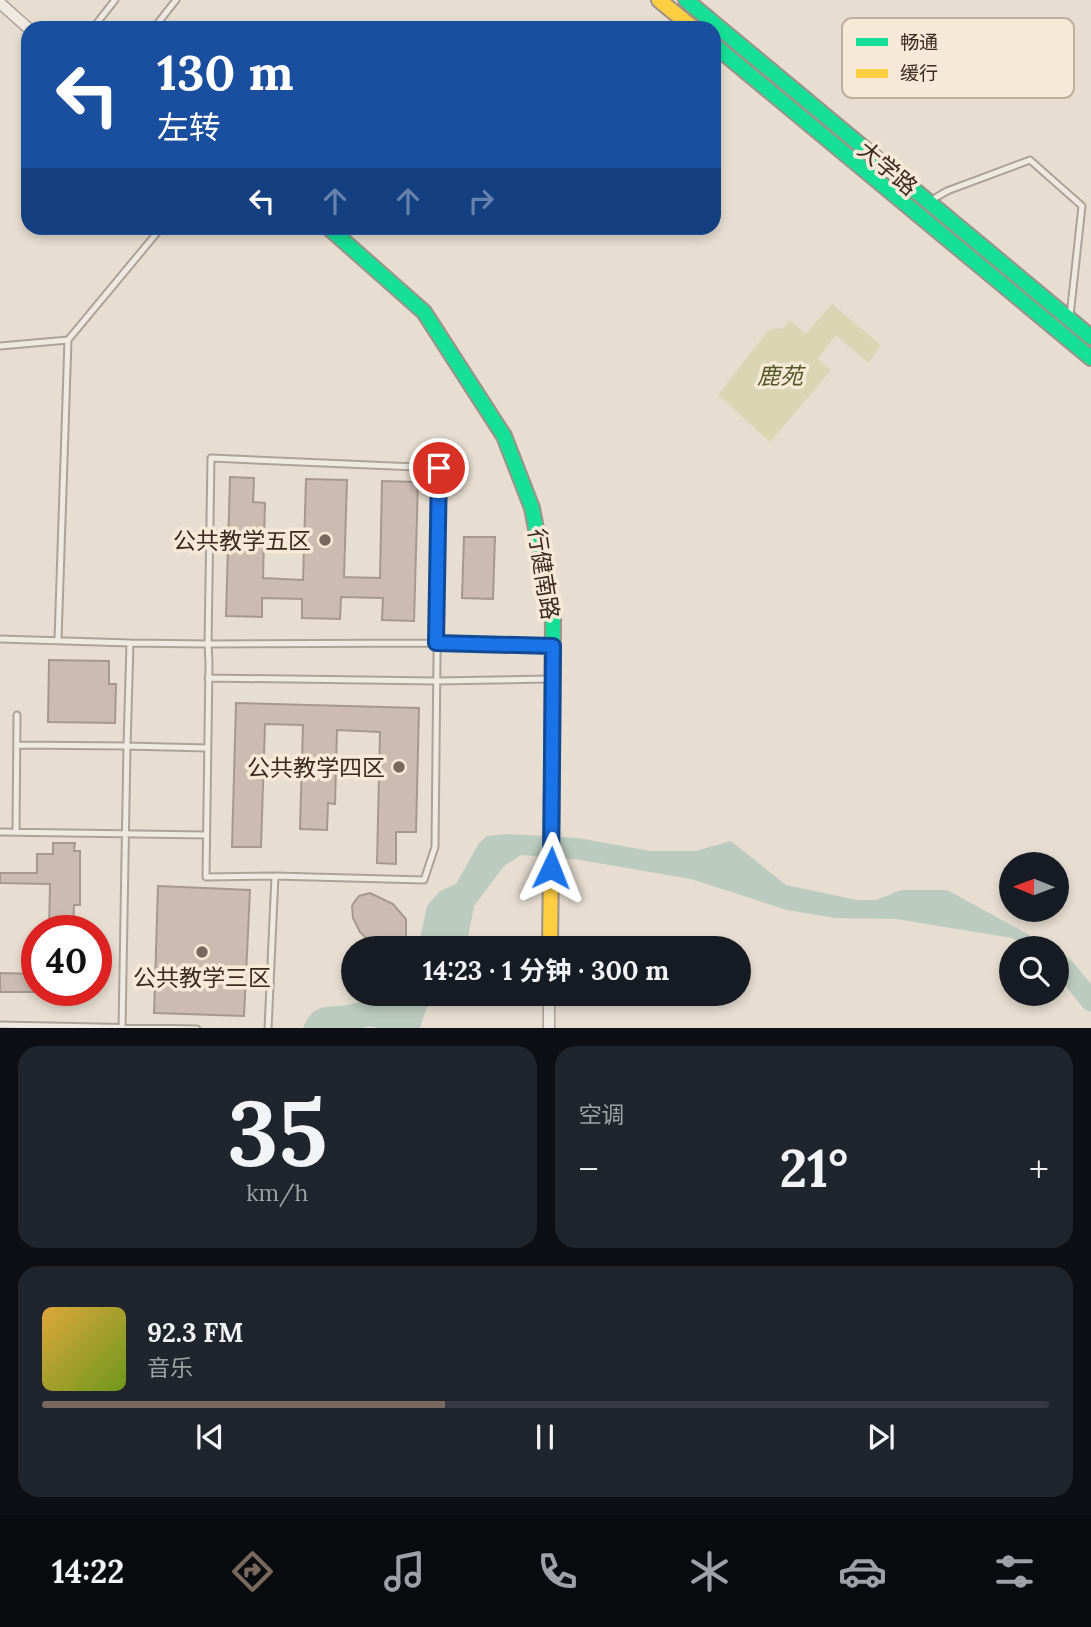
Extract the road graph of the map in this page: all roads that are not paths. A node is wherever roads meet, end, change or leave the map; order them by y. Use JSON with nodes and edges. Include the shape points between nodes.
{"nodes":[{"id":1,"x":115,"y":0,"type":"edge"},
{"id":2,"x":176,"y":0,"type":"edge"},
{"id":3,"x":659,"y":0,"type":"edge"},
{"id":4,"x":686,"y":0,"type":"edge"},
{"id":5,"x":0,"y":2,"type":"edge"},
{"id":6,"x":98,"y":21,"type":"edge"},
{"id":7,"x":160,"y":21,"type":"edge"},
{"id":8,"x":684,"y":21,"type":"edge"},
{"id":9,"x":711,"y":21,"type":"edge"},
{"id":10,"x":21,"y":22,"type":"edge"},
{"id":11,"x":721,"y":29,"type":"edge"},
{"id":12,"x":721,"y":51,"type":"edge"},
{"id":13,"x":929,"y":202,"type":"junction"},
{"id":14,"x":155,"y":235,"type":"edge"},
{"id":15,"x":337,"y":235,"type":"edge"},
{"id":16,"x":1070,"y":319,"type":"junction"},
{"id":17,"x":1091,"y":337,"type":"edge"},
{"id":18,"x":68,"y":340,"type":"junction"},
{"id":19,"x":0,"y":346,"type":"edge"},
{"id":20,"x":1091,"y":358,"type":"edge"},
{"id":21,"x":0,"y":639,"type":"edge"},
{"id":22,"x":58,"y":640,"type":"junction"},
{"id":23,"x":130,"y":643,"type":"junction"},
{"id":24,"x":436,"y":643,"type":"junction"},
{"id":25,"x":208,"y":644,"type":"junction"},
{"id":26,"x":553,"y":646,"type":"junction"},
{"id":27,"x":208,"y":678,"type":"junction"},
{"id":28,"x":553,"y":679,"type":"junction"},
{"id":29,"x":436,"y":681,"type":"junction"},
{"id":30,"x":17,"y":715,"type":"dead end"},
{"id":31,"x":17,"y":745,"type":"junction"},
{"id":32,"x":127,"y":746,"type":"junction"},
{"id":33,"x":207,"y":748,"type":"junction"},
{"id":34,"x":0,"y":832,"type":"edge"},
{"id":35,"x":16,"y":832,"type":"junction"},
{"id":36,"x":126,"y":834,"type":"junction"},
{"id":37,"x":206,"y":835,"type":"junction"},
{"id":38,"x":275,"y":876,"type":"junction"},
{"id":39,"x":550,"y":936,"type":"edge"},
{"id":40,"x":549,"y":1006,"type":"edge"},
{"id":41,"x":0,"y":1025,"type":"edge"},
{"id":42,"x":122,"y":1028,"type":"edge"},
{"id":43,"x":197,"y":1028,"type":"edge"},
{"id":44,"x":268,"y":1028,"type":"edge"},
{"id":45,"x":549,"y":1028,"type":"edge"}],
"edges":[{"from":1,"to":6,"type":"lane"},
{"from":2,"to":7,"type":"lane"},
{"from":3,"to":8,"type":"main road"},
{"from":4,"to":9,"type":"main road","name":"大学路"},
{"from":5,"to":10,"type":"street"},
{"from":11,"to":13,"type":"main road","name":"大学路"},
{"from":12,"to":20,"type":"main road","name":"大学路"},
{"from":13,"to":16,"type":"main road","name":"大学路"},
{"from":13,"to":16,"type":"lane","via":[[1030,160],[1082,206]]},
{"from":14,"to":18,"type":"lane"},
{"from":15,"to":26,"type":"main road","name":"行健南路","via":[[424,312],[504,436],[533,508],[553,617]]},
{"from":16,"to":17,"type":"main road","name":"大学路"},
{"from":18,"to":19,"type":"lane"},
{"from":18,"to":22,"type":"lane"},
{"from":21,"to":22,"type":"lane"},
{"from":22,"to":23,"type":"lane"},
{"from":23,"to":25,"type":"lane"},
{"from":23,"to":32,"type":"lane"},
{"from":24,"to":25,"type":"lane"},
{"from":24,"to":25,"type":"lane","via":[[439,468],[211,458]]},
{"from":24,"to":26,"type":"lane"},
{"from":24,"to":29,"type":"lane"},
{"from":25,"to":27,"type":"lane"},
{"from":26,"to":28,"type":"main road","name":"行健南路"},
{"from":27,"to":29,"type":"lane"},
{"from":27,"to":33,"type":"lane"},
{"from":28,"to":29,"type":"lane"},
{"from":28,"to":39,"type":"main road","name":"行健南路"},
{"from":29,"to":38,"type":"lane","via":[[435,848],[424,880]]},
{"from":30,"to":31,"type":"lane"},
{"from":31,"to":32,"type":"lane"},
{"from":31,"to":35,"type":"lane"},
{"from":32,"to":33,"type":"lane"},
{"from":32,"to":36,"type":"lane"},
{"from":33,"to":37,"type":"lane"},
{"from":34,"to":35,"type":"lane"},
{"from":35,"to":36,"type":"lane"},
{"from":36,"to":37,"type":"lane"},
{"from":36,"to":42,"type":"lane"},
{"from":37,"to":38,"type":"lane","via":[[206,877]]},
{"from":38,"to":44,"type":"lane"},
{"from":40,"to":45,"type":"street"},
{"from":41,"to":42,"type":"lane"},
{"from":42,"to":43,"type":"lane"}]}
